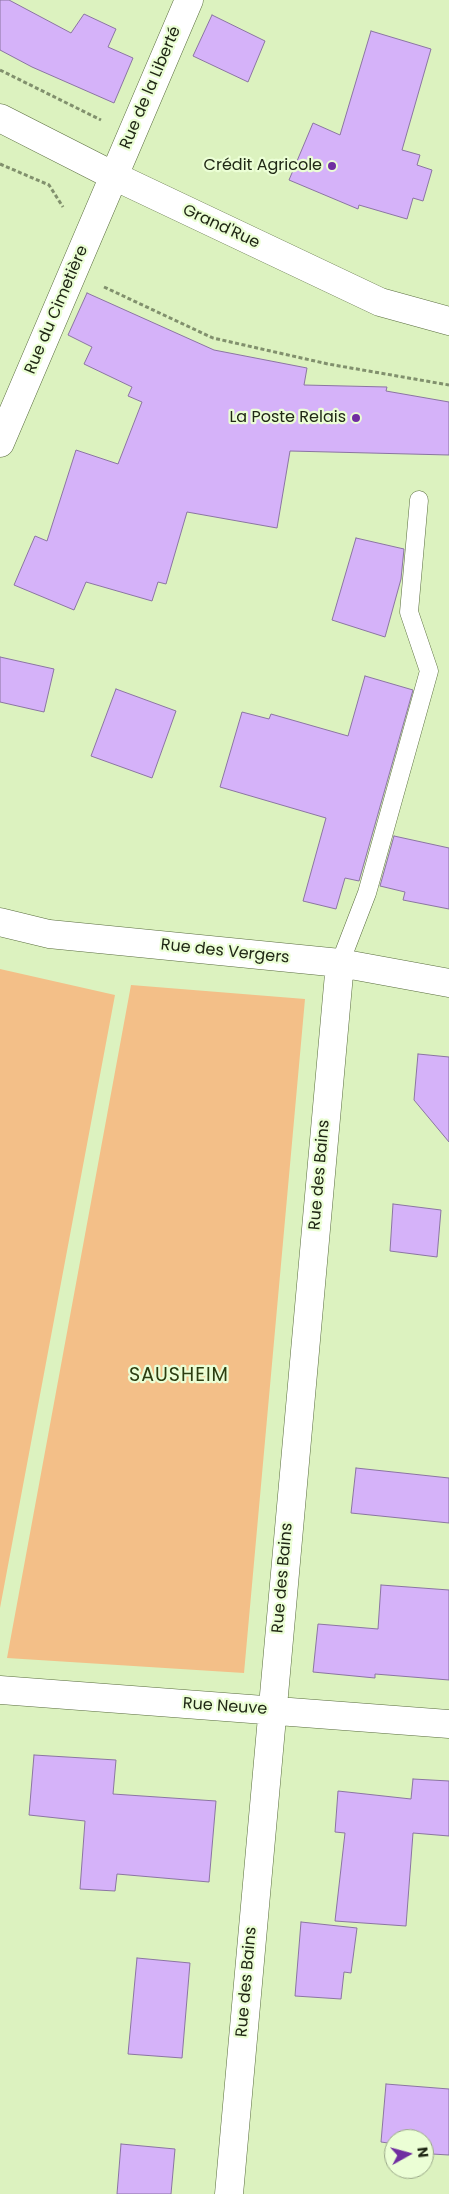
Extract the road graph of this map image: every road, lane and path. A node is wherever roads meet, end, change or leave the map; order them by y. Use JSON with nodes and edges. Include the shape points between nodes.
{"nodes":[{"id":1,"x":189,"y":0,"type":"edge"},
{"id":2,"x":0,"y":118,"type":"edge"},
{"id":3,"x":0,"y":164,"type":"edge"},
{"id":4,"x":114,"y":176,"type":"junction"},
{"id":5,"x":62,"y":215,"type":"dead end"},
{"id":6,"x":73,"y":272,"type":"junction"},
{"id":7,"x":449,"y":321,"type":"edge"},
{"id":8,"x":449,"y":385,"type":"edge"},
{"id":9,"x":0,"y":443,"type":"edge"},
{"id":10,"x":419,"y":500,"type":"dead end"},
{"id":11,"x":0,"y":922,"type":"edge"},
{"id":12,"x":340,"y":963,"type":"junction"},
{"id":13,"x":449,"y":983,"type":"edge"},
{"id":14,"x":0,"y":1690,"type":"edge"},
{"id":15,"x":271,"y":1710,"type":"junction"},
{"id":16,"x":449,"y":1724,"type":"edge"},
{"id":17,"x":229,"y":2194,"type":"edge"}],
"edges":[{"from":1,"to":4,"type":"street","name":"Rue de la Liberté"},
{"from":2,"to":4,"type":"street","name":"Grand'Rue"},
{"from":3,"to":5,"type":"path","via":[[49,184],[63,207]]},
{"from":4,"to":6,"type":"street","name":"Rue du Cimetière"},
{"from":4,"to":7,"type":"street","name":"Grand'Rue","via":[[380,302]]},
{"from":6,"to":8,"type":"path","via":[[213,338],[328,364]]},
{"from":6,"to":9,"type":"street","name":"Rue du Cimetière"},
{"from":10,"to":12,"type":"lane","via":[[409,612],[429,671],[367,893]]},
{"from":11,"to":12,"type":"street","name":"Rue des Vergers","via":[[49,934]]},
{"from":12,"to":13,"type":"street","name":"Rue des Vergers"},
{"from":12,"to":15,"type":"street","name":"Rue des Bains"},
{"from":14,"to":15,"type":"street","name":"Rue Neuve"},
{"from":15,"to":16,"type":"street","name":"Rue Neuve"},
{"from":15,"to":17,"type":"street","name":"Rue des Bains"}]}
